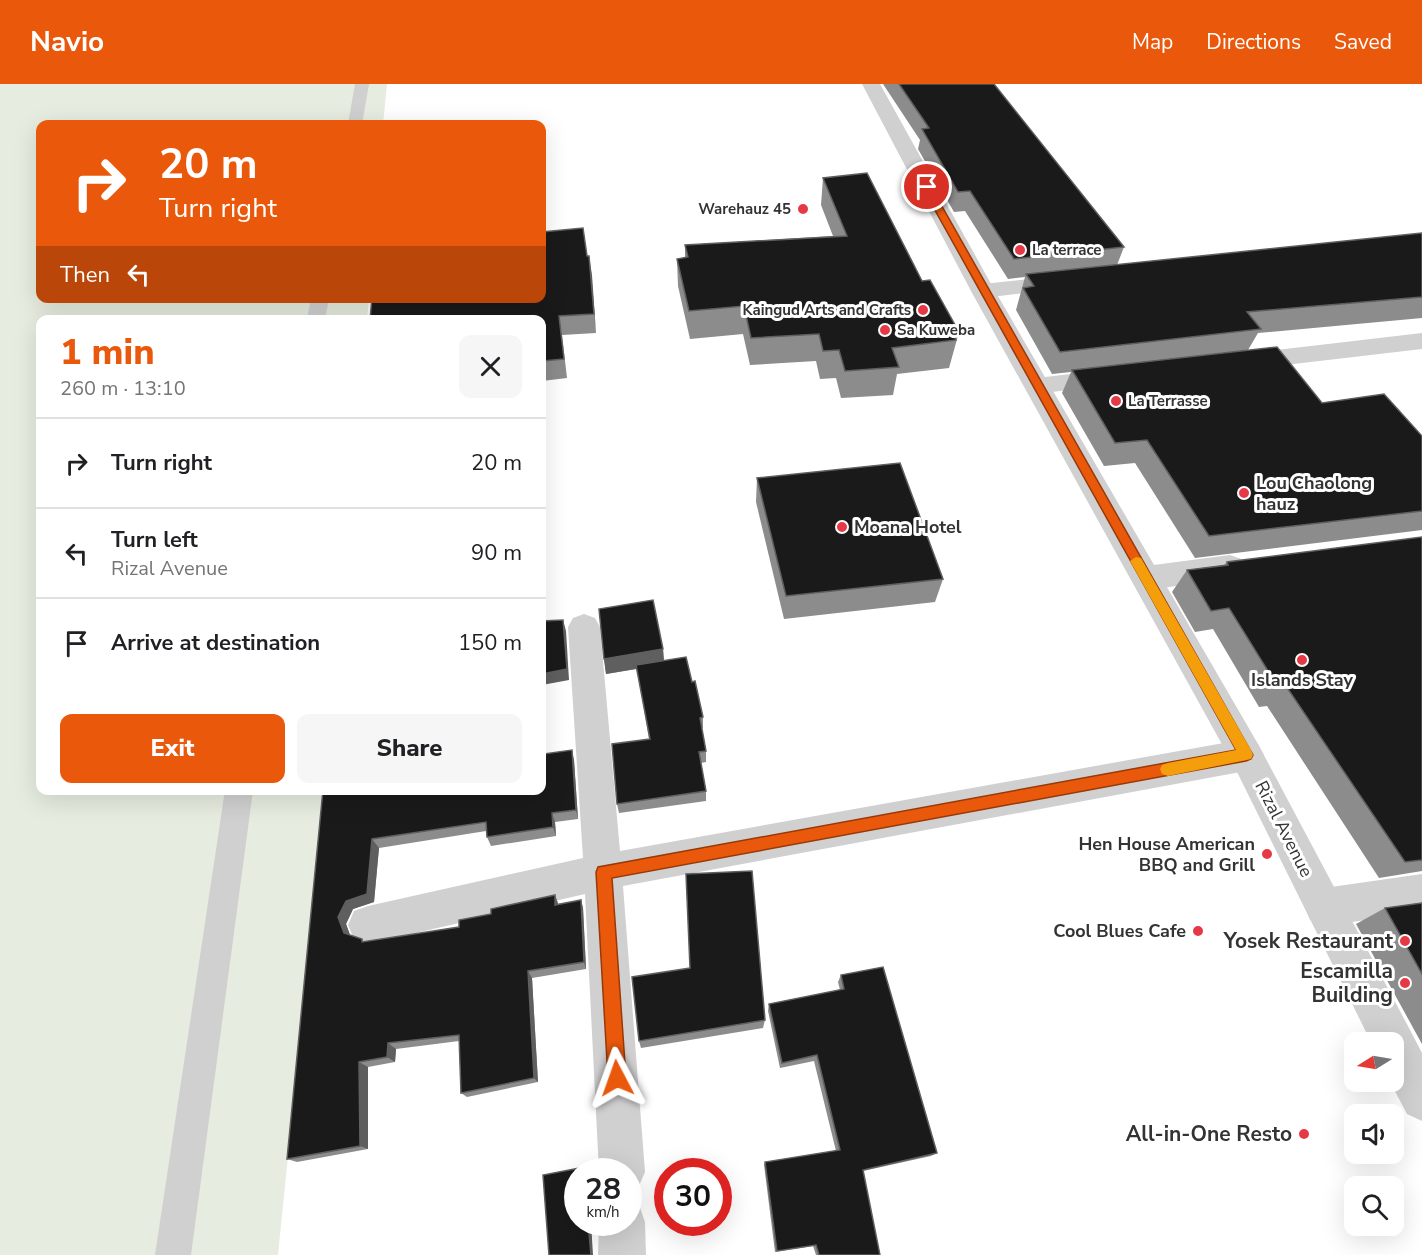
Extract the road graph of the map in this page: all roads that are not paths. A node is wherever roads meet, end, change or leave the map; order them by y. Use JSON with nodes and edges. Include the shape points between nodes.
{"nodes":[{"id":1,"x":362,"y":84,"type":"edge"},
{"id":2,"x":870,"y":84,"type":"edge"},
{"id":3,"x":356,"y":120,"type":"edge"},
{"id":4,"x":1090,"y":279,"type":"edge"},
{"id":5,"x":983,"y":291,"type":"junction"},
{"id":6,"x":1422,"y":341,"type":"edge"},
{"id":7,"x":1212,"y":366,"type":"edge"},
{"id":8,"x":1130,"y":375,"type":"edge"},
{"id":9,"x":1037,"y":386,"type":"junction"},
{"id":10,"x":1261,"y":563,"type":"edge"},
{"id":11,"x":1146,"y":578,"type":"junction"},
{"id":12,"x":584,"y":627,"type":"dead end"},
{"id":13,"x":1246,"y":755,"type":"junction"},
{"id":14,"x":238,"y":795,"type":"edge"},
{"id":15,"x":603,"y":872,"type":"junction"},
{"id":16,"x":1422,"y":893,"type":"edge"},
{"id":17,"x":1324,"y":907,"type":"junction"},
{"id":18,"x":368,"y":925,"type":"dead end"},
{"id":19,"x":1387,"y":1032,"type":"edge"},
{"id":20,"x":1404,"y":1064,"type":"edge"},
{"id":21,"x":1422,"y":1099,"type":"edge"},
{"id":22,"x":621,"y":1158,"type":"edge"},
{"id":23,"x":622,"y":1236,"type":"edge"},
{"id":24,"x":173,"y":1255,"type":"edge"},
{"id":25,"x":622,"y":1255,"type":"edge"}],
"edges":[{"from":1,"to":3,"type":"lane"},
{"from":2,"to":5,"type":"street","name":"Rizal Avenue"},
{"from":4,"to":5,"type":"street"},
{"from":5,"to":9,"type":"street","name":"Rizal Avenue"},
{"from":6,"to":7,"type":"street"},
{"from":8,"to":9,"type":"street"},
{"from":9,"to":11,"type":"street","name":"Rizal Avenue"},
{"from":10,"to":11,"type":"street"},
{"from":11,"to":13,"type":"street","name":"Rizal Avenue"},
{"from":12,"to":15,"type":"street"},
{"from":13,"to":15,"type":"street"},
{"from":13,"to":17,"type":"street","name":"Rizal Avenue"},
{"from":14,"to":24,"type":"lane"},
{"from":15,"to":18,"type":"street"},
{"from":15,"to":22,"type":"street"},
{"from":16,"to":17,"type":"street"},
{"from":17,"to":19,"type":"street","name":"Rizal Avenue"},
{"from":20,"to":21,"type":"street","name":"Rizal Avenue"},
{"from":23,"to":25,"type":"street"}]}
